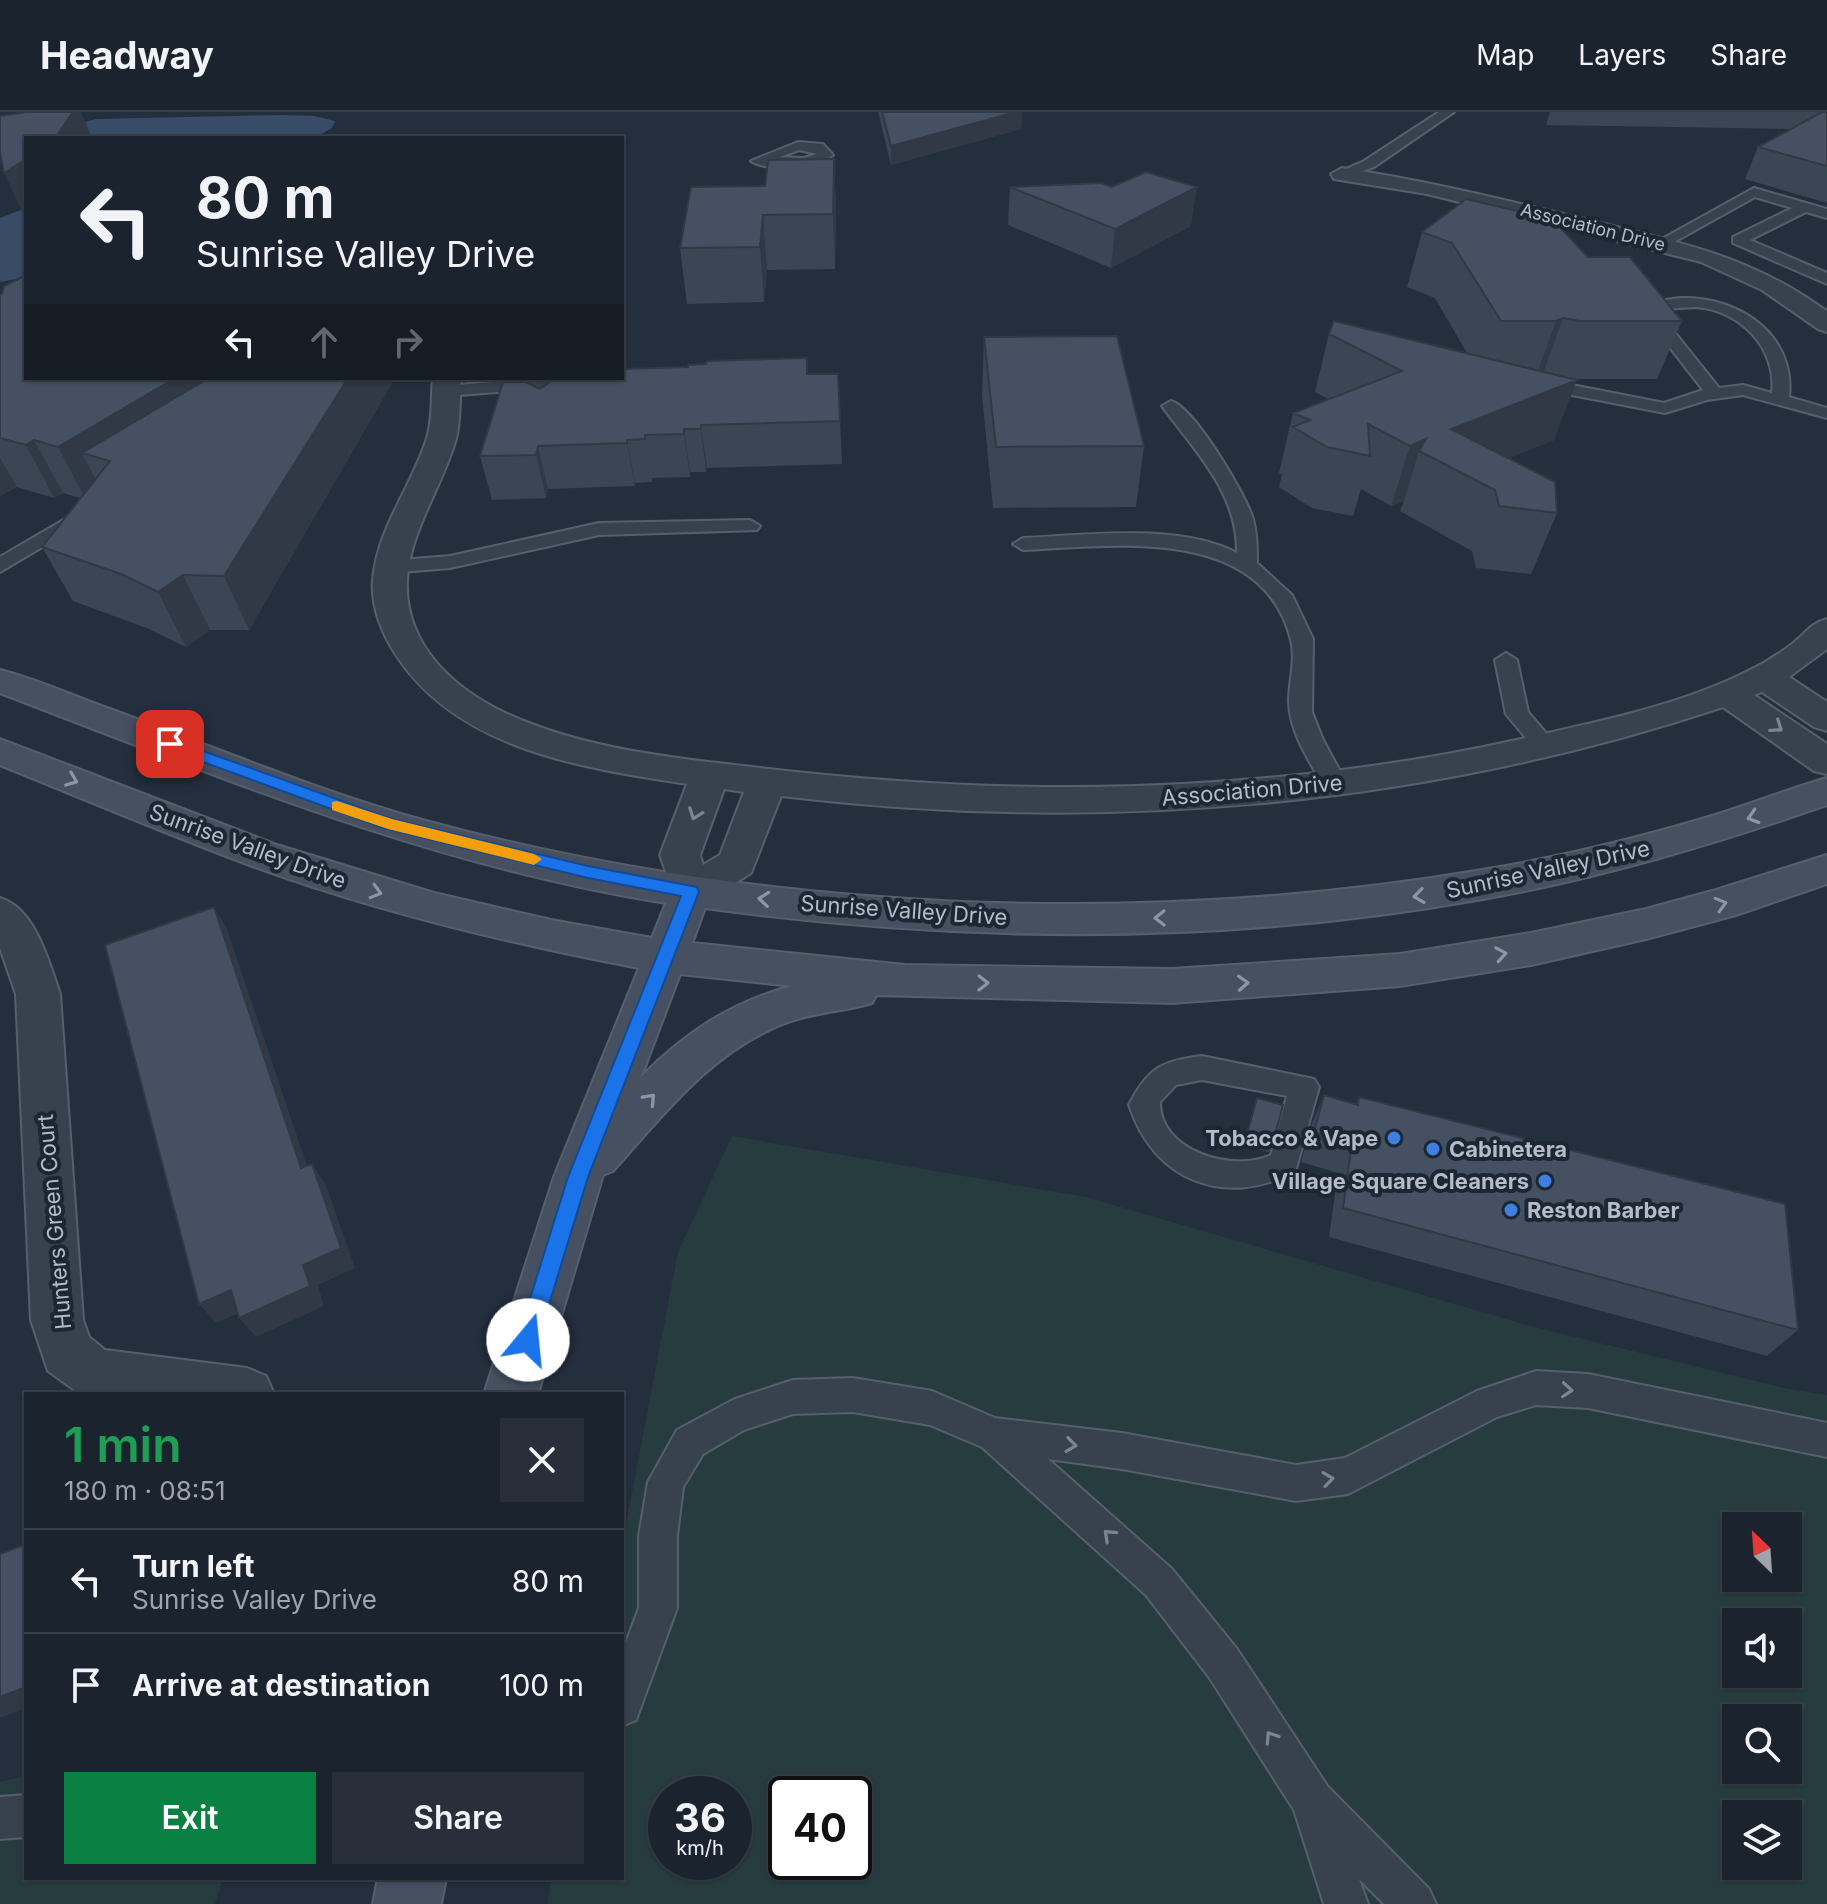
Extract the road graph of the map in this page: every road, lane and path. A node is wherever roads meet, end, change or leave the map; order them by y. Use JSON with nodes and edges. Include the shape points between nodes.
{"nodes":[{"id":1,"x":1448,"y":112,"type":"edge"},
{"id":2,"x":1342,"y":174,"type":"joint"},
{"id":3,"x":1805,"y":207,"type":"junction"},
{"id":4,"x":1827,"y":214,"type":"edge"},
{"id":5,"x":1660,"y":244,"type":"junction"},
{"id":6,"x":1827,"y":279,"type":"edge"},
{"id":7,"x":1827,"y":324,"type":"edge"},
{"id":8,"x":1541,"y":384,"type":"edge"},
{"id":9,"x":447,"y":385,"type":"edge"},
{"id":10,"x":1715,"y":394,"type":"junction"},
{"id":11,"x":1780,"y":401,"type":"junction"},
{"id":12,"x":1171,"y":406,"type":"dead end"},
{"id":13,"x":1827,"y":413,"type":"edge"},
{"id":14,"x":548,"y":424,"type":"edge"},
{"id":15,"x":102,"y":503,"type":"edge"},
{"id":16,"x":750,"y":526,"type":"dead end"},
{"id":17,"x":1023,"y":544,"type":"dead end"},
{"id":18,"x":1247,"y":564,"type":"junction"},
{"id":19,"x":0,"y":566,"type":"edge"},
{"id":20,"x":389,"y":567,"type":"junction"},
{"id":21,"x":1827,"y":629,"type":"edge"},
{"id":22,"x":1506,"y":660,"type":"dead end"},
{"id":23,"x":1763,"y":676,"type":"junction"},
{"id":24,"x":0,"y":681,"type":"edge"},
{"id":25,"x":1727,"y":693,"type":"junction"},
{"id":26,"x":1827,"y":719,"type":"edge"},
{"id":27,"x":1545,"y":746,"type":"junction"},
{"id":28,"x":0,"y":751,"type":"edge"},
{"id":29,"x":1827,"y":762,"type":"edge"},
{"id":30,"x":710,"y":774,"type":"junction"},
{"id":31,"x":767,"y":782,"type":"junction"},
{"id":32,"x":1335,"y":784,"type":"junction"},
{"id":33,"x":1827,"y":791,"type":"edge"},
{"id":34,"x":1827,"y":869,"type":"edge"},
{"id":35,"x":691,"y":892,"type":"junction"},
{"id":36,"x":0,"y":913,"type":"edge"},
{"id":37,"x":667,"y":957,"type":"junction"},
{"id":38,"x":905,"y":982,"type":"junction"},
{"id":39,"x":1304,"y":1087,"type":"joint"},
{"id":40,"x":578,"y":1177,"type":"junction"},
{"id":41,"x":232,"y":1392,"type":"edge"},
{"id":42,"x":512,"y":1392,"type":"edge"},
{"id":43,"x":994,"y":1435,"type":"junction"},
{"id":44,"x":1827,"y":1440,"type":"edge"},
{"id":45,"x":624,"y":1701,"type":"edge"},
{"id":46,"x":1313,"y":1802,"type":"junction"},
{"id":47,"x":24,"y":1816,"type":"edge"},
{"id":48,"x":0,"y":1818,"type":"edge"},
{"id":49,"x":412,"y":1880,"type":"edge"},
{"id":50,"x":407,"y":1904,"type":"edge"},
{"id":51,"x":1346,"y":1904,"type":"edge"},
{"id":52,"x":1414,"y":1904,"type":"edge"}],
"edges":[{"from":1,"to":2,"type":"lane","via":[[1369,164]]},
{"from":2,"to":5,"type":"street","name":"Association Drive","via":[[1427,187]]},
{"from":3,"to":4,"type":"lane"},
{"from":3,"to":5,"type":"lane","via":[[1754,192]]},
{"from":3,"to":6,"type":"lane","via":[[1738,240]]},
{"from":5,"to":7,"type":"street","name":"Association Drive","via":[[1744,270]]},
{"from":8,"to":10,"type":"lane","via":[[1665,408]]},
{"from":9,"to":14,"type":"lane","via":[[541,383],[553,402]]},
{"from":9,"to":20,"type":"street","name":"Association Drive","via":[[443,436]]},
{"from":10,"to":11,"type":"lane","via":[[1743,390]]},
{"from":10,"to":11,"type":"lane","via":[[1652,314],[1657,305],[1717,305],[1747,320],[1772,349],[1782,372]]},
{"from":11,"to":13,"type":"lane"},
{"from":12,"to":18,"type":"lane","via":[[1240,504],[1250,541]]},
{"from":15,"to":19,"type":"lane"},
{"from":16,"to":20,"type":"lane","via":[[599,529],[450,562]]},
{"from":17,"to":18,"type":"lane","via":[[1179,543]]},
{"from":18,"to":32,"type":"lane","via":[[1271,583],[1298,626],[1305,666],[1301,712]]},
{"from":20,"to":30,"type":"street","name":"Association Drive","via":[[391,609],[402,637],[430,677],[468,708],[509,729],[565,747]]},
{"from":21,"to":23,"type":"street","name":"Association Drive","via":[[1813,646]]},
{"from":22,"to":27,"type":"lane","via":[[1517,714]]},
{"from":23,"to":25,"type":"street","name":"Association Drive"},
{"from":23,"to":26,"type":"street"},
{"from":24,"to":35,"type":"main road","name":"Sunrise Valley Drive","via":[[388,824]]},
{"from":25,"to":27,"type":"street","name":"Association Drive"},
{"from":25,"to":29,"type":"street","one_way":true},
{"from":27,"to":32,"type":"street","name":"Association Drive"},
{"from":28,"to":37,"type":"main road","name":"Sunrise Valley Drive","one_way":true,"via":[[263,855],[373,891],[551,936]]},
{"from":30,"to":31,"type":"street","name":"Association Drive"},
{"from":30,"to":35,"type":"street","one_way":true,"via":[[680,855]]},
{"from":31,"to":32,"type":"street","name":"Association Drive","via":[[917,795],[1073,800]]},
{"from":31,"to":35,"type":"street","via":[[737,863]]},
{"from":33,"to":35,"type":"main road","name":"Sunrise Valley Drive","one_way":true,"via":[[1603,860],[1418,896],[1312,908],[1065,920]]},
{"from":38,"to":34,"type":"main road","name":"Sunrise Valley Drive","one_way":true,"via":[[1172,986],[1400,970],[1646,924]]},
{"from":35,"to":37,"type":"main road"},
{"from":36,"to":41,"type":"street","name":"Hunters Green Court","via":[[29,963],[38,994],[57,1320],[67,1353],[94,1374]]},
{"from":37,"to":38,"type":"main road","name":"Sunrise Valley Drive"},
{"from":37,"to":40,"type":"main road"},
{"from":40,"to":38,"type":"main road","one_way":true,"via":[[681,1067],[727,1031],[771,1009]]},
{"from":39,"to":39,"type":"lane","via":[[1202,1068],[1161,1078],[1144,1105],[1147,1122],[1172,1155],[1220,1174],[1249,1176],[1284,1163]]},
{"from":40,"to":42,"type":"main road"},
{"from":43,"to":44,"type":"lane","one_way":true,"via":[[1122,1451],[1296,1483],[1348,1476],[1489,1403],[1536,1388],[1588,1391]]},
{"from":43,"to":45,"type":"lane","via":[[932,1408],[853,1395],[793,1397],[735,1416],[690,1442],[666,1482],[658,1536],[658,1608]]},
{"from":46,"to":43,"type":"lane","one_way":true,"via":[[1223,1663],[1159,1582]]},
{"from":46,"to":51,"type":"lane"},
{"from":46,"to":52,"type":"lane"},
{"from":47,"to":48,"type":"lane"},
{"from":49,"to":50,"type":"main road"}]}
